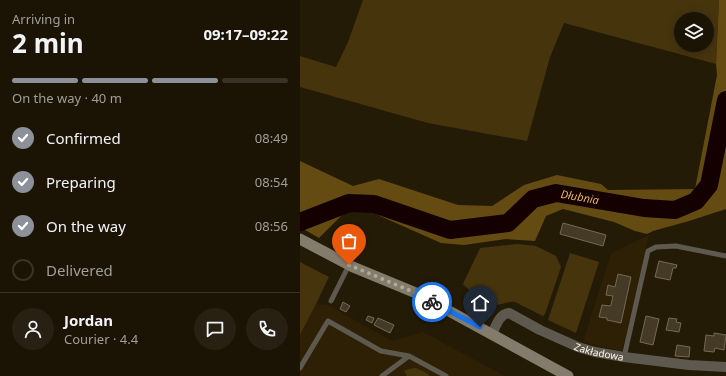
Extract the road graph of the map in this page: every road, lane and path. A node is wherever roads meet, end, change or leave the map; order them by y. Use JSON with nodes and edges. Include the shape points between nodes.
{"nodes":[{"id":1,"x":303,"y":240,"type":"edge"},
{"id":2,"x":726,"y":256,"type":"edge"},
{"id":3,"x":349,"y":265,"type":"junction"},
{"id":4,"x":330,"y":301,"type":"dead end"},
{"id":5,"x":492,"y":334,"type":"junction"},
{"id":6,"x":409,"y":356,"type":"junction"},
{"id":7,"x":624,"y":357,"type":"junction"},
{"id":8,"x":726,"y":367,"type":"edge"},
{"id":9,"x":300,"y":368,"type":"edge"},
{"id":10,"x":382,"y":376,"type":"edge"},
{"id":11,"x":446,"y":376,"type":"edge"},
{"id":12,"x":568,"y":376,"type":"edge"}],
"edges":[{"from":1,"to":3,"type":"main road"},
{"from":2,"to":7,"type":"lane","via":[[676,246],[656,247],[648,252]]},
{"from":3,"to":4,"type":"lane"},
{"from":3,"to":5,"type":"main road","via":[[416,293]]},
{"from":5,"to":7,"type":"street","name":"Zakładowa","via":[[502,316],[509,312],[540,330],[578,347]]},
{"from":5,"to":12,"type":"main road"},
{"from":6,"to":9,"type":"lane","via":[[381,351],[328,321]]},
{"from":6,"to":10,"type":"lane"},
{"from":6,"to":11,"type":"lane"},
{"from":7,"to":8,"type":"street","name":"Zakładowa"}]}
